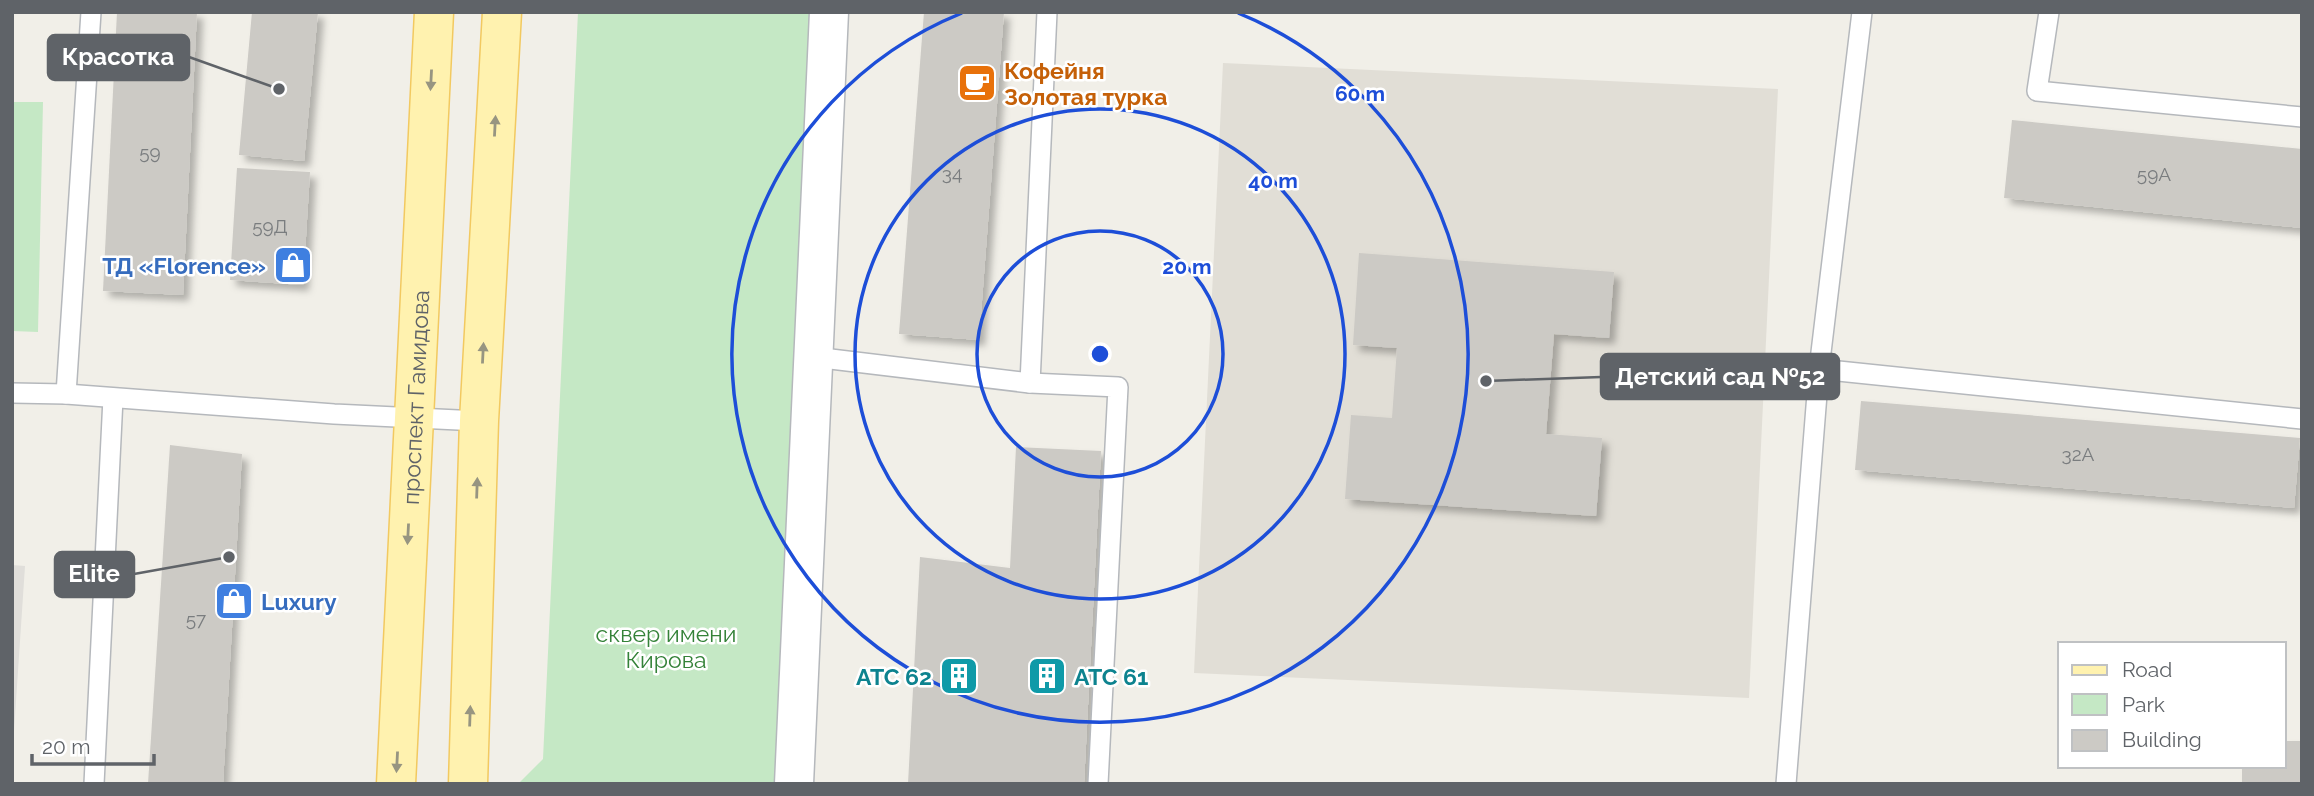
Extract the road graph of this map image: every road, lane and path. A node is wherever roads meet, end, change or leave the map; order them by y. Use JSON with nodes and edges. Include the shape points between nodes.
{"nodes":[{"id":1,"x":91,"y":12,"type":"edge"},
{"id":2,"x":434,"y":12,"type":"edge"},
{"id":3,"x":502,"y":12,"type":"edge"},
{"id":4,"x":830,"y":12,"type":"edge"},
{"id":5,"x":1047,"y":12,"type":"edge"},
{"id":6,"x":1861,"y":12,"type":"edge"},
{"id":7,"x":2049,"y":12,"type":"edge"},
{"id":8,"x":2302,"y":117,"type":"edge"},
{"id":9,"x":814,"y":357,"type":"junction"},
{"id":10,"x":1819,"y":369,"type":"junction"},
{"id":11,"x":1030,"y":383,"type":"junction"},
{"id":12,"x":12,"y":393,"type":"edge"},
{"id":13,"x":66,"y":394,"type":"junction"},
{"id":14,"x":113,"y":398,"type":"junction"},
{"id":15,"x":413,"y":417,"type":"junction"},
{"id":16,"x":2302,"y":419,"type":"edge"},
{"id":17,"x":479,"y":421,"type":"junction"},
{"id":18,"x":94,"y":784,"type":"edge"},
{"id":19,"x":396,"y":784,"type":"edge"},
{"id":20,"x":468,"y":784,"type":"edge"},
{"id":21,"x":794,"y":784,"type":"edge"},
{"id":22,"x":1098,"y":784,"type":"edge"},
{"id":23,"x":1787,"y":784,"type":"edge"}],
"edges":[{"from":1,"to":13,"type":"lane"},
{"from":2,"to":15,"type":"main road","name":"проспект Гамидова","one_way":true},
{"from":17,"to":3,"type":"main road","one_way":true},
{"from":4,"to":9,"type":"street"},
{"from":5,"to":11,"type":"lane"},
{"from":6,"to":10,"type":"lane"},
{"from":7,"to":8,"type":"lane","via":[[2037,91]]},
{"from":9,"to":11,"type":"lane"},
{"from":9,"to":21,"type":"street"},
{"from":10,"to":16,"type":"lane"},
{"from":10,"to":23,"type":"lane"},
{"from":11,"to":22,"type":"lane","via":[[1118,387]]},
{"from":12,"to":13,"type":"lane"},
{"from":13,"to":14,"type":"lane"},
{"from":14,"to":15,"type":"lane"},
{"from":14,"to":18,"type":"lane"},
{"from":15,"to":17,"type":"lane"},
{"from":15,"to":19,"type":"main road","name":"проспект Гамидова","one_way":true},
{"from":20,"to":17,"type":"main road","one_way":true}]}
